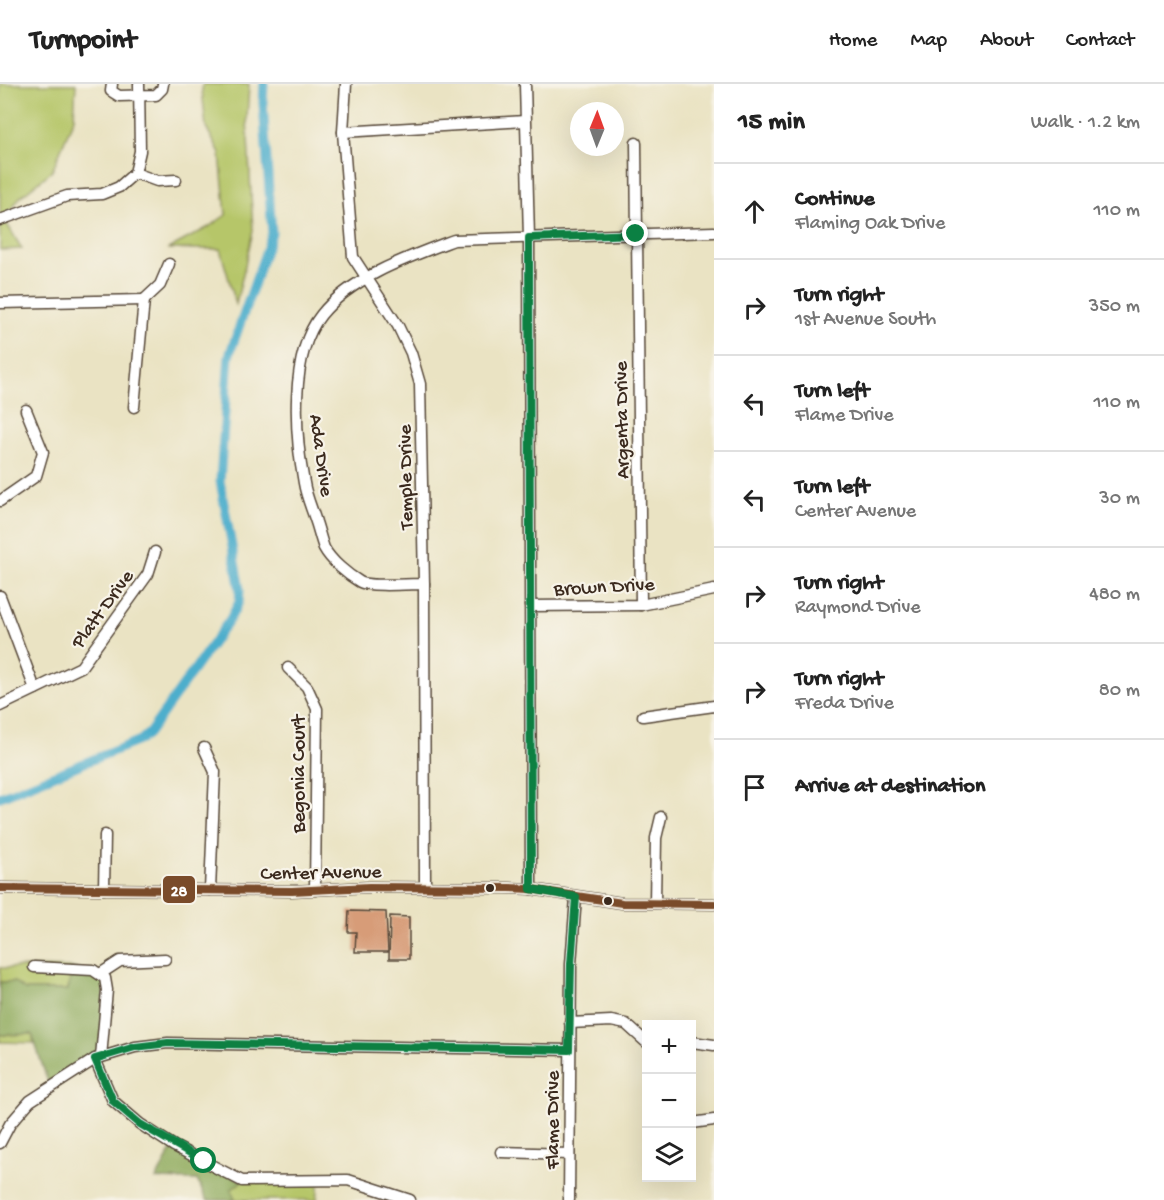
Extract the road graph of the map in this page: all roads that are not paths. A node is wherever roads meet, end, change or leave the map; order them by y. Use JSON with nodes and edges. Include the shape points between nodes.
{"nodes":[{"id":1,"x":112,"y":84,"type":"edge"},
{"id":2,"x":163,"y":84,"type":"edge"},
{"id":3,"x":346,"y":84,"type":"edge"},
{"id":4,"x":525,"y":84,"type":"edge"},
{"id":5,"x":139,"y":90,"type":"edge"},
{"id":6,"x":525,"y":121,"type":"junction"},
{"id":7,"x":343,"y":132,"type":"junction"},
{"id":8,"x":636,"y":143,"type":"dead end"},
{"id":9,"x":135,"y":173,"type":"junction"},
{"id":10,"x":176,"y":180,"type":"dead end"},
{"id":11,"x":0,"y":220,"type":"edge"},
{"id":12,"x":714,"y":232,"type":"edge"},
{"id":13,"x":636,"y":234,"type":"junction"},
{"id":14,"x":529,"y":238,"type":"junction"},
{"id":15,"x":169,"y":264,"type":"dead end"},
{"id":16,"x":368,"y":278,"type":"junction"},
{"id":17,"x":144,"y":300,"type":"junction"},
{"id":18,"x":0,"y":303,"type":"edge"},
{"id":19,"x":134,"y":407,"type":"dead end"},
{"id":20,"x":26,"y":410,"type":"dead end"},
{"id":21,"x":0,"y":501,"type":"edge"},
{"id":22,"x":154,"y":552,"type":"dead end"},
{"id":23,"x":424,"y":584,"type":"junction"},
{"id":24,"x":714,"y":590,"type":"edge"},
{"id":25,"x":0,"y":596,"type":"edge"},
{"id":26,"x":641,"y":605,"type":"junction"},
{"id":27,"x":530,"y":606,"type":"junction"},
{"id":28,"x":288,"y":668,"type":"dead end"},
{"id":29,"x":35,"y":689,"type":"junction"},
{"id":30,"x":0,"y":706,"type":"edge"},
{"id":31,"x":714,"y":706,"type":"edge"},
{"id":32,"x":643,"y":716,"type":"dead end"},
{"id":33,"x":204,"y":748,"type":"dead end"},
{"id":34,"x":661,"y":817,"type":"dead end"},
{"id":35,"x":105,"y":835,"type":"dead end"},
{"id":36,"x":0,"y":888,"type":"edge"},
{"id":37,"x":425,"y":888,"type":"junction"},
{"id":38,"x":104,"y":889,"type":"junction"},
{"id":39,"x":531,"y":889,"type":"junction"},
{"id":40,"x":210,"y":890,"type":"junction"},
{"id":41,"x":315,"y":890,"type":"junction"},
{"id":42,"x":576,"y":897,"type":"junction"},
{"id":43,"x":655,"y":903,"type":"junction"},
{"id":44,"x":714,"y":904,"type":"edge"},
{"id":45,"x":165,"y":959,"type":"dead end"},
{"id":46,"x":34,"y":968,"type":"dead end"},
{"id":47,"x":100,"y":974,"type":"junction"},
{"id":48,"x":570,"y":1023,"type":"junction"},
{"id":49,"x":642,"y":1038,"type":"edge"},
{"id":50,"x":696,"y":1042,"type":"edge"},
{"id":51,"x":714,"y":1044,"type":"edge"},
{"id":52,"x":569,"y":1050,"type":"junction"},
{"id":53,"x":98,"y":1058,"type":"junction"},
{"id":54,"x":714,"y":1120,"type":"edge"},
{"id":55,"x":696,"y":1122,"type":"edge"},
{"id":56,"x":0,"y":1143,"type":"edge"},
{"id":57,"x":501,"y":1152,"type":"dead end"},
{"id":58,"x":569,"y":1154,"type":"junction"},
{"id":59,"x":410,"y":1200,"type":"edge"},
{"id":60,"x":569,"y":1200,"type":"edge"}],
"edges":[{"from":1,"to":5,"type":"street","via":[[111,91],[119,96]]},
{"from":2,"to":5,"type":"street","via":[[156,95]]},
{"from":3,"to":7,"type":"street","name":"Temple Drive"},
{"from":4,"to":6,"type":"street"},
{"from":5,"to":9,"type":"street","via":[[140,151]]},
{"from":6,"to":7,"type":"street"},
{"from":6,"to":14,"type":"street"},
{"from":7,"to":16,"type":"street","name":"Temple Drive","via":[[353,257]]},
{"from":8,"to":13,"type":"street","name":"Argenta Drive"},
{"from":9,"to":10,"type":"street","via":[[157,182]]},
{"from":9,"to":11,"type":"street","via":[[119,187],[102,194],[67,196]]},
{"from":12,"to":13,"type":"street","name":"Ada Drive"},
{"from":13,"to":14,"type":"street","name":"Ada Drive"},
{"from":13,"to":26,"type":"street","name":"Argenta Drive"},
{"from":14,"to":16,"type":"street","name":"Ada Drive","via":[[454,240]]},
{"from":14,"to":27,"type":"street"},
{"from":15,"to":17,"type":"street","via":[[160,285]]},
{"from":16,"to":23,"type":"street","name":"Temple Drive","via":[[398,326],[420,384]]},
{"from":16,"to":23,"type":"street","name":"Ada Drive","via":[[343,292],[320,316],[305,344],[298,390],[298,442],[304,485],[325,550],[341,568],[363,584]]},
{"from":17,"to":18,"type":"street"},
{"from":17,"to":19,"type":"street"},
{"from":20,"to":21,"type":"street","via":[[43,452],[36,476]]},
{"from":22,"to":29,"type":"street","name":"Platt Drive","via":[[148,574],[81,667]]},
{"from":23,"to":37,"type":"street","name":"Temple Drive"},
{"from":24,"to":26,"type":"street","name":"Brown Drive"},
{"from":25,"to":29,"type":"street"},
{"from":26,"to":27,"type":"street","name":"Brown Drive"},
{"from":27,"to":39,"type":"street"},
{"from":28,"to":41,"type":"street","name":"Begonia Court","via":[[307,687],[317,709]]},
{"from":29,"to":30,"type":"street","name":"Platt Drive"},
{"from":31,"to":32,"type":"street"},
{"from":33,"to":40,"type":"street","via":[[215,772]]},
{"from":34,"to":43,"type":"street","via":[[656,838]]},
{"from":35,"to":38,"type":"street"},
{"from":36,"to":38,"type":"street","name":"Center Avenue"},
{"from":37,"to":39,"type":"street","name":"Center Avenue"},
{"from":37,"to":41,"type":"street","name":"Center Avenue"},
{"from":38,"to":40,"type":"street","name":"Center Avenue"},
{"from":39,"to":42,"type":"street","name":"Center Avenue"},
{"from":40,"to":41,"type":"street","name":"Center Avenue"},
{"from":42,"to":43,"type":"street","name":"Center Avenue"},
{"from":42,"to":48,"type":"street","name":"Flame Drive"},
{"from":43,"to":44,"type":"street","name":"Center Avenue"},
{"from":45,"to":47,"type":"street","via":[[120,961]]},
{"from":46,"to":47,"type":"street","via":[[93,970]]},
{"from":47,"to":53,"type":"street","via":[[107,990]]},
{"from":48,"to":49,"type":"street","via":[[626,1024]]},
{"from":48,"to":52,"type":"street","name":"Flame Drive"},
{"from":50,"to":51,"type":"street"},
{"from":52,"to":53,"type":"street","via":[[168,1043],[135,1047]]},
{"from":52,"to":58,"type":"street","name":"Flame Drive"},
{"from":53,"to":56,"type":"street","via":[[30,1101]]},
{"from":53,"to":59,"type":"street","via":[[113,1101],[140,1124],[242,1180],[348,1180]]},
{"from":54,"to":55,"type":"street"},
{"from":57,"to":58,"type":"street"},
{"from":58,"to":60,"type":"street","name":"Flame Drive"}]}
